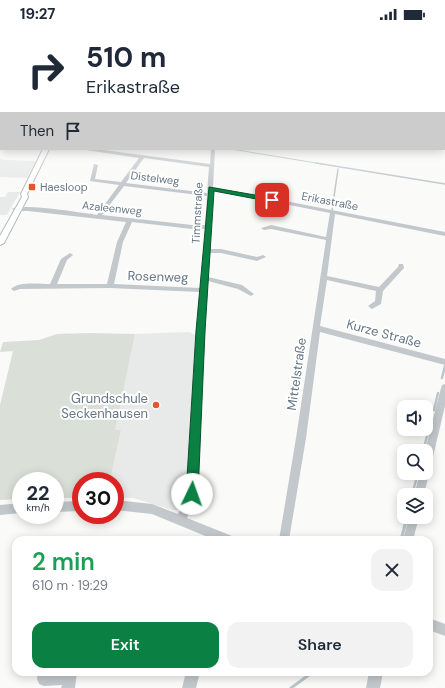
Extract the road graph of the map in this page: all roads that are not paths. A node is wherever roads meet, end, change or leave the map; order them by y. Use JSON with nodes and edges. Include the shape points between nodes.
{"nodes":[{"id":1,"x":46,"y":150,"type":"edge"},
{"id":2,"x":93,"y":150,"type":"edge"},
{"id":3,"x":213,"y":150,"type":"edge"},
{"id":4,"x":142,"y":157,"type":"junction"},
{"id":5,"x":96,"y":165,"type":"dead end"},
{"id":6,"x":211,"y":166,"type":"junction"},
{"id":7,"x":121,"y":184,"type":"junction"},
{"id":8,"x":211,"y":192,"type":"junction"},
{"id":9,"x":17,"y":209,"type":"junction"},
{"id":10,"x":333,"y":211,"type":"junction"},
{"id":11,"x":98,"y":217,"type":"junction"},
{"id":12,"x":130,"y":220,"type":"junction"},
{"id":13,"x":208,"y":227,"type":"junction"},
{"id":14,"x":264,"y":228,"type":"dead end"},
{"id":15,"x":445,"y":234,"type":"edge"},
{"id":16,"x":329,"y":239,"type":"junction"},
{"id":17,"x":0,"y":243,"type":"edge"},
{"id":18,"x":207,"y":251,"type":"junction"},
{"id":19,"x":70,"y":255,"type":"dead end"},
{"id":20,"x":263,"y":258,"type":"dead end"},
{"id":21,"x":401,"y":265,"type":"dead end"},
{"id":22,"x":323,"y":277,"type":"junction"},
{"id":23,"x":205,"y":278,"type":"junction"},
{"id":24,"x":110,"y":286,"type":"junction"},
{"id":25,"x":52,"y":287,"type":"junction"},
{"id":26,"x":14,"y":289,"type":"dead end"},
{"id":27,"x":204,"y":290,"type":"junction"},
{"id":28,"x":380,"y":290,"type":"junction"},
{"id":29,"x":251,"y":294,"type":"dead end"},
{"id":30,"x":372,"y":306,"type":"dead end"},
{"id":31,"x":316,"y":328,"type":"junction"},
{"id":32,"x":445,"y":362,"type":"edge"},
{"id":33,"x":445,"y":388,"type":"edge"},
{"id":34,"x":432,"y":444,"type":"edge"},
{"id":35,"x":124,"y":506,"type":"edge"},
{"id":36,"x":12,"y":509,"type":"edge"},
{"id":37,"x":0,"y":510,"type":"edge"},
{"id":38,"x":181,"y":520,"type":"junction"},
{"id":39,"x":412,"y":524,"type":"edge"},
{"id":40,"x":207,"y":536,"type":"edge"},
{"id":41,"x":285,"y":536,"type":"edge"},
{"id":42,"x":409,"y":536,"type":"edge"},
{"id":43,"x":433,"y":626,"type":"edge"},
{"id":44,"x":445,"y":630,"type":"edge"},
{"id":45,"x":44,"y":676,"type":"edge"},
{"id":46,"x":192,"y":676,"type":"edge"},
{"id":47,"x":375,"y":676,"type":"edge"},
{"id":48,"x":69,"y":679,"type":"edge"},
{"id":49,"x":190,"y":688,"type":"edge"},
{"id":50,"x":373,"y":688,"type":"edge"}],
"edges":[{"from":1,"to":9,"type":"main road"},
{"from":2,"to":4,"type":"street"},
{"from":3,"to":6,"type":"street","name":"Timmstraße"},
{"from":4,"to":6,"type":"street"},
{"from":4,"to":7,"type":"street","name":"Distelweg"},
{"from":5,"to":7,"type":"street","name":"Distelweg","via":[[92,180]]},
{"from":6,"to":8,"type":"street","name":"Timmstraße"},
{"from":7,"to":8,"type":"street","name":"Distelweg"},
{"from":7,"to":11,"type":"street","name":"Distelweg"},
{"from":8,"to":10,"type":"street","name":"Erikastraße"},
{"from":8,"to":13,"type":"street","name":"Timmstraße"},
{"from":9,"to":11,"type":"street","name":"Azaleenweg"},
{"from":9,"to":17,"type":"main road"},
{"from":10,"to":15,"type":"street","name":"Erikastraße"},
{"from":10,"to":16,"type":"street","name":"Mittelstraße"},
{"from":11,"to":12,"type":"street","name":"Azaleenweg"},
{"from":12,"to":13,"type":"street","name":"Azaleenweg"},
{"from":12,"to":24,"type":"street","name":"Rosenweg","via":[[120,242]]},
{"from":13,"to":18,"type":"street","name":"Timmstraße"},
{"from":14,"to":16,"type":"street"},
{"from":16,"to":22,"type":"street","name":"Mittelstraße"},
{"from":18,"to":20,"type":"street"},
{"from":18,"to":23,"type":"street","name":"Timmstraße"},
{"from":19,"to":25,"type":"street","via":[[64,259]]},
{"from":21,"to":28,"type":"street"},
{"from":22,"to":28,"type":"street"},
{"from":22,"to":31,"type":"street","name":"Mittelstraße"},
{"from":23,"to":27,"type":"street","name":"Timmstraße"},
{"from":23,"to":29,"type":"street","via":[[240,287]]},
{"from":24,"to":25,"type":"street","name":"Rosenweg"},
{"from":24,"to":27,"type":"street","name":"Rosenweg"},
{"from":25,"to":26,"type":"street","name":"Rosenweg","via":[[19,286]]},
{"from":27,"to":38,"type":"street","name":"Timmstraße","via":[[192,494]]},
{"from":28,"to":30,"type":"street","via":[[378,302]]},
{"from":31,"to":32,"type":"street","name":"Kurze Straße"},
{"from":31,"to":41,"type":"street","name":"Mittelstraße"},
{"from":33,"to":34,"type":"street"},
{"from":35,"to":38,"type":"street","via":[[152,509]]},
{"from":36,"to":37,"type":"street"},
{"from":38,"to":40,"type":"street"},
{"from":39,"to":42,"type":"street"},
{"from":43,"to":44,"type":"street"},
{"from":45,"to":48,"type":"street","via":[[44,679]]},
{"from":46,"to":49,"type":"street"},
{"from":47,"to":50,"type":"street"}]}
